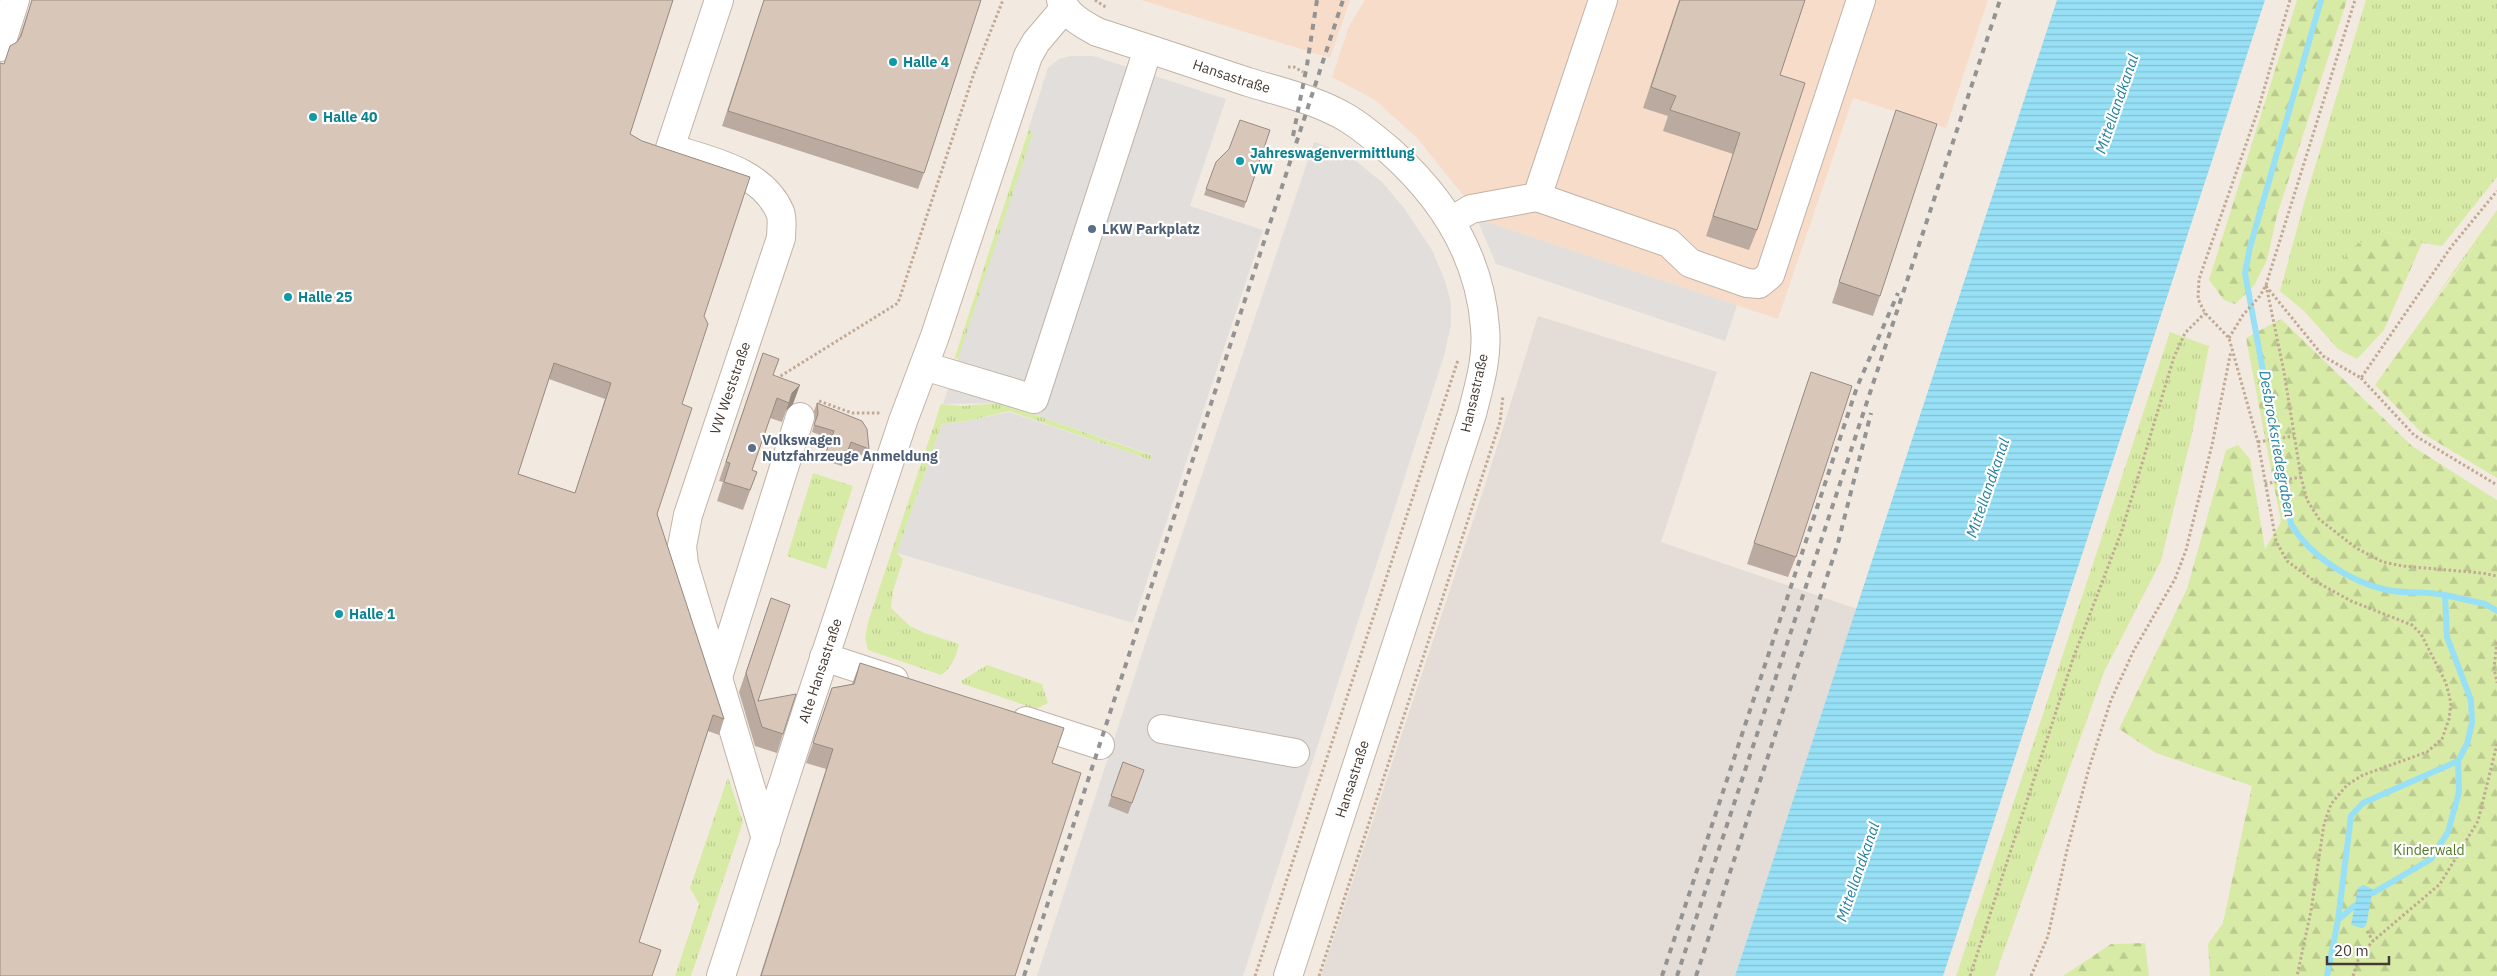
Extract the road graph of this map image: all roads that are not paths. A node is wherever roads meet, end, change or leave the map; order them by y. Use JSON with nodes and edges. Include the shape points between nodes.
{"nodes":[{"id":1,"x":15,"y":0,"type":"edge"},
{"id":2,"x":719,"y":0,"type":"edge"},
{"id":3,"x":1603,"y":0,"type":"edge"},
{"id":4,"x":1861,"y":0,"type":"edge"},
{"id":5,"x":1063,"y":4,"type":"edge"},
{"id":6,"x":0,"y":47,"type":"edge"},
{"id":7,"x":1148,"y":49,"type":"junction"},
{"id":8,"x":1537,"y":197,"type":"junction"},
{"id":9,"x":1451,"y":221,"type":"junction"},
{"id":10,"x":924,"y":366,"type":"junction"},
{"id":11,"x":808,"y":409,"type":"road end"},
{"id":12,"x":824,"y":658,"type":"junction"},
{"id":13,"x":718,"y":677,"type":"junction"},
{"id":14,"x":921,"y":688,"type":"edge"},
{"id":15,"x":1005,"y":715,"type":"edge"},
{"id":16,"x":1162,"y":729,"type":"dead end"},
{"id":17,"x":1100,"y":745,"type":"dead end"},
{"id":18,"x":1295,"y":753,"type":"dead end"},
{"id":19,"x":766,"y":839,"type":"junction"},
{"id":20,"x":721,"y":976,"type":"edge"},
{"id":21,"x":1288,"y":976,"type":"edge"}],
"edges":[{"from":1,"to":6,"type":"street"},
{"from":2,"to":13,"type":"street","name":"VW Weststraße","via":[[670,148],[742,173],[766,190],[780,213],[781,238],[684,526],[684,564]]},
{"from":3,"to":8,"type":"street"},
{"from":4,"to":8,"type":"street","via":[[1770,274],[1759,284],[1747,283],[1690,263],[1669,243]]},
{"from":5,"to":7,"type":"street","name":"Hansastraße","via":[[1078,21],[1097,32]]},
{"from":5,"to":10,"type":"street","name":"Alte Hansastraße","via":[[1028,56]]},
{"from":7,"to":9,"type":"street","name":"Hansastraße","via":[[1310,102],[1347,118],[1412,170]]},
{"from":7,"to":10,"type":"street","via":[[1034,399]]},
{"from":8,"to":9,"type":"street","via":[[1472,209]]},
{"from":9,"to":21,"type":"street","name":"Hansastraße","via":[[1466,247],[1478,286],[1485,328],[1483,368],[1472,414]]},
{"from":10,"to":12,"type":"street","name":"Alte Hansastraße"},
{"from":11,"to":13,"type":"street"},
{"from":12,"to":14,"type":"street"},
{"from":12,"to":19,"type":"street","name":"Alte Hansastraße"},
{"from":13,"to":19,"type":"street","name":"VW Weststraße"},
{"from":15,"to":17,"type":"street"},
{"from":16,"to":18,"type":"street"},
{"from":19,"to":20,"type":"street","name":"Alte Hansastraße"}]}
